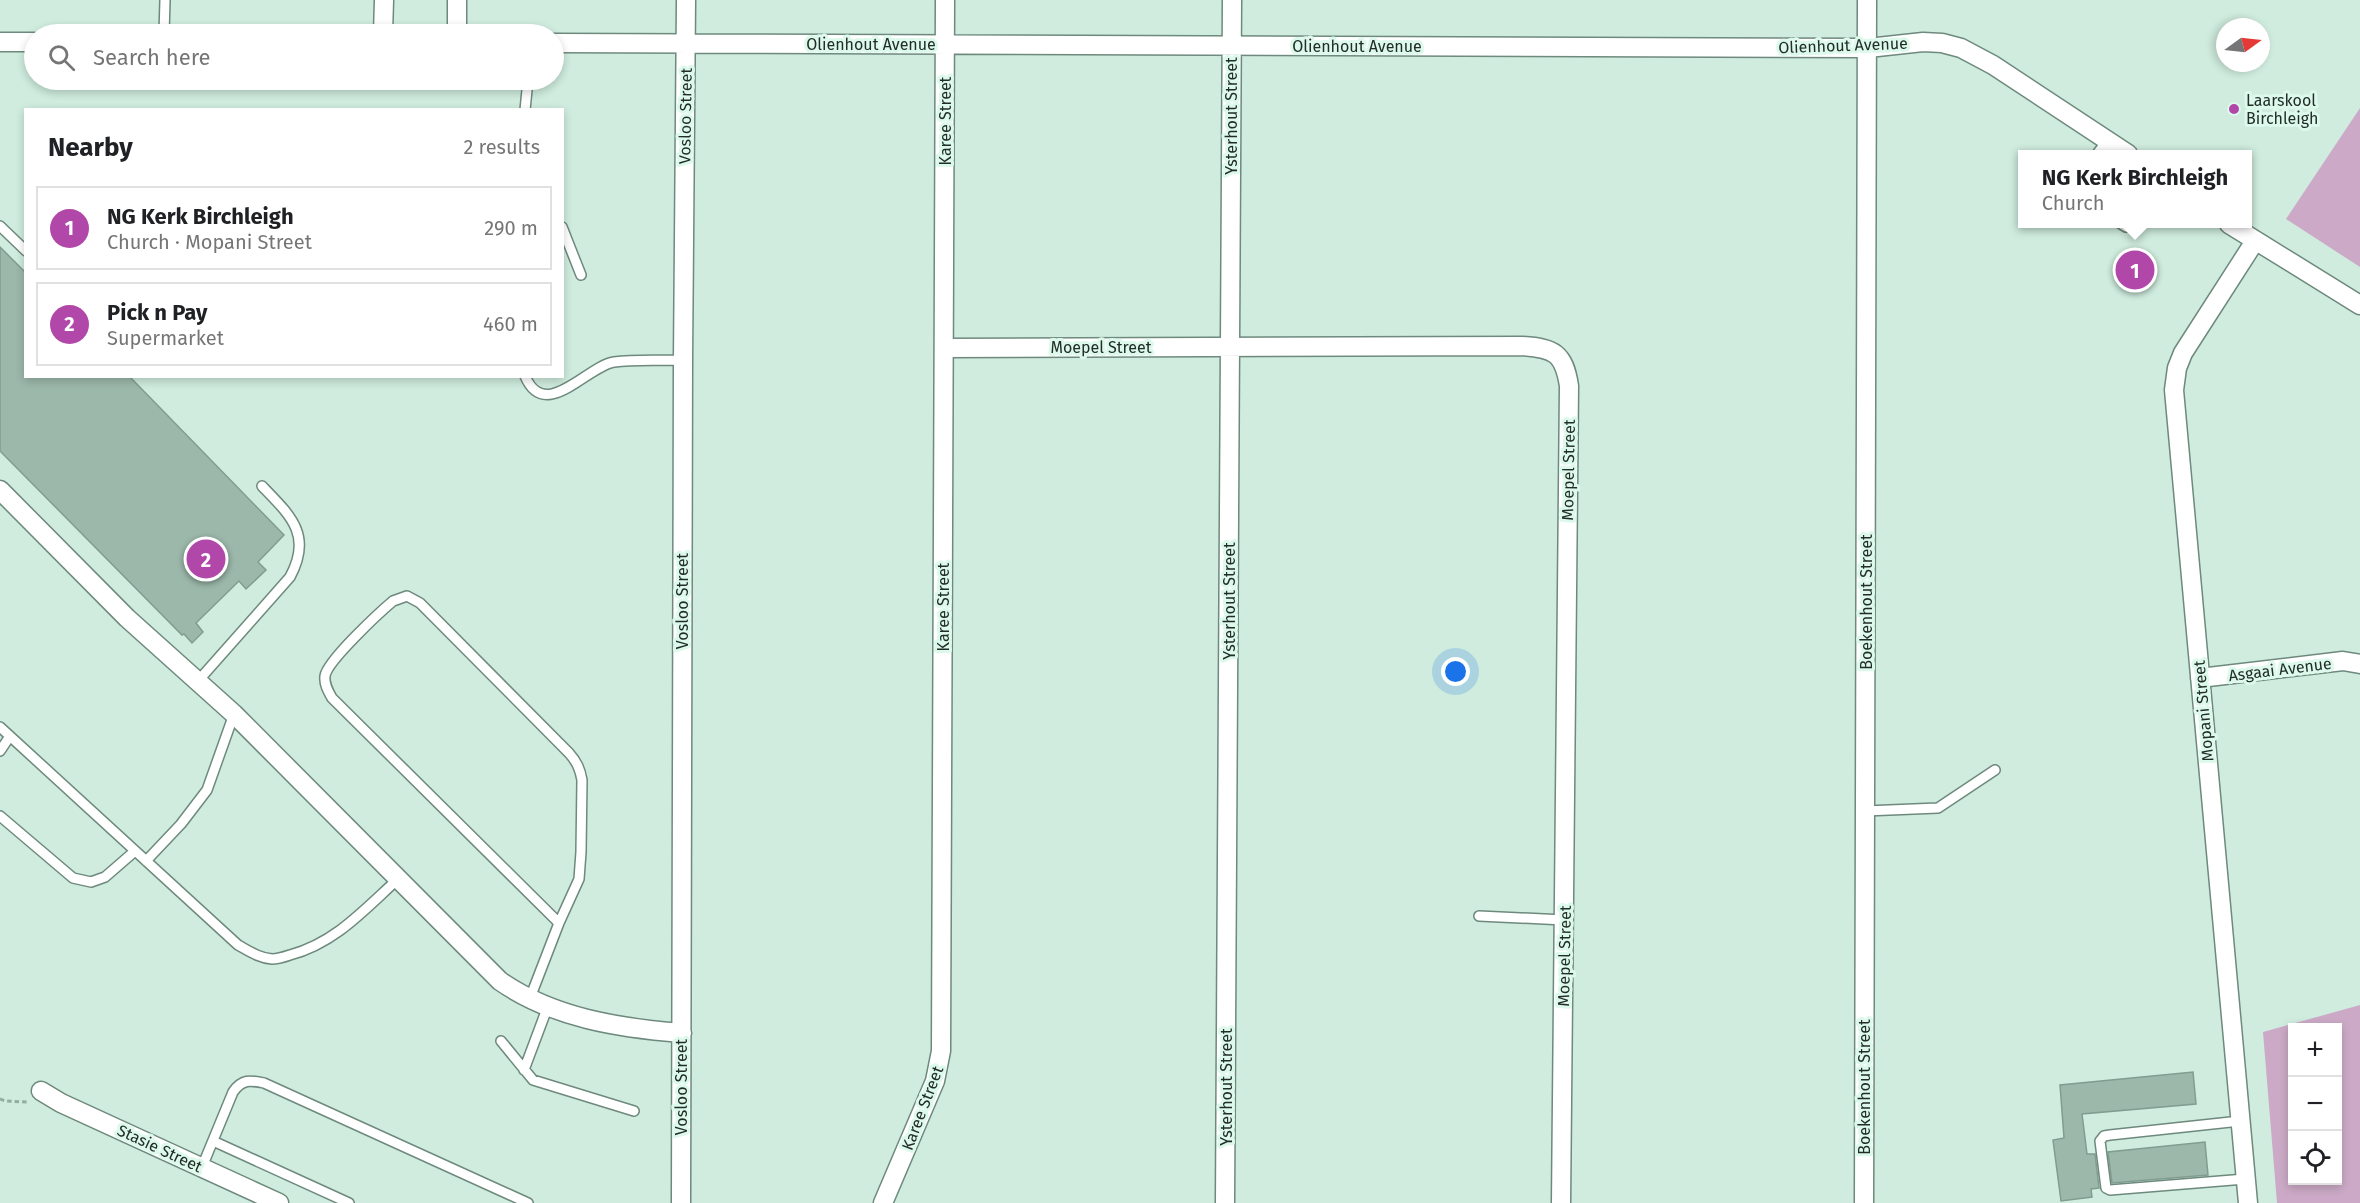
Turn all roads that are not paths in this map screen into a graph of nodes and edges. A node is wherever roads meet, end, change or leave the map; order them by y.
1 (165, 0) edge
2 (384, 0) edge
3 (457, 0) edge
4 (686, 0) edge
5 (945, 0) edge
6 (1232, 0) edge
7 (1868, 0) edge
8 (164, 24) edge
9 (383, 24) edge
10 (457, 24) edge
11 (0, 42) edge
12 (24, 42) edge
13 (564, 43) edge
14 (686, 43) junction
15 (945, 44) junction
16 (1231, 45) junction
17 (1868, 48) junction
18 (527, 90) edge
19 (525, 108) edge
20 (2102, 148) edge
21 (0, 225) edge
22 (2235, 228) edge
23 (564, 232) edge
24 (2255, 241) junction
25 (24, 249) edge
26 (581, 275) dead end
27 (2360, 306) edge
28 (1230, 347) junction
29 (944, 348) junction
30 (683, 360) junction
31 (526, 378) edge
32 (262, 486) dead end
33 (0, 490) edge
34 (2360, 664) edge
35 (2200, 678) junction
36 (198, 681) junction
37 (234, 714) junction
38 (0, 727) edge
39 (10, 736) junction
40 (0, 751) edge
41 (1995, 770) dead end
42 (1865, 811) junction
43 (0, 816) edge
44 (135, 851) junction
45 (146, 861) junction
46 (398, 879) junction
47 (1479, 916) dead end
48 (1564, 920) junction
49 (559, 923) junction
50 (530, 998) junction
51 (548, 1006) junction
52 (682, 1033) junction
53 (501, 1041) dead end
54 (524, 1070) junction
55 (41, 1091) dead end
56 (634, 1110) dead end
57 (2240, 1121) junction
58 (213, 1141) junction
59 (202, 1167) junction
60 (2246, 1179) junction
61 (279, 1203) edge
62 (349, 1203) edge
63 (528, 1203) edge
64 (681, 1203) edge
65 (883, 1203) edge
66 (1225, 1203) edge
67 (1561, 1203) edge
68 (1864, 1203) edge
69 (2248, 1203) edge

1 - 8 lane
2 - 9 street
3 - 10 street
4 - 14 street, Vosloo Street
5 - 15 street, Karee Street
6 - 16 street, Ysterhout Street
7 - 17 street, Boekenhout Street
11 - 12 street
13 - 14 street, Olienhout Avenue
14 - 15 street, Olienhout Avenue
14 - 30 street, Vosloo Street
15 - 16 street, Olienhout Avenue
15 - 29 street, Karee Street
16 - 17 street, Olienhout Avenue
16 - 28 street, Ysterhout Street
17 - 20 street, Olienhout Avenue
17 - 42 street, Boekenhout Street
18 - 19 lane
21 - 25 lane
22 - 24 street
23 - 26 lane
24 - 27 street
24 - 35 street, Mopani Street
28 - 29 street, Moepel Street
28 - 48 street, Moepel Street
28 - 66 street, Ysterhout Street
29 - 65 street, Karee Street
30 - 31 lane
30 - 52 street, Vosloo Street
32 - 36 lane
33 - 36 street
34 - 35 street, Asgaai Avenue
35 - 57 street, Mopani Street
36 - 37 street
37 - 45 lane
37 - 46 street
38 - 39 lane
39 - 40 lane
39 - 44 lane
41 - 42 lane
42 - 68 street, Boekenhout Street
43 - 44 lane
44 - 45 lane
45 - 46 lane
46 - 50 street
47 - 48 lane
48 - 67 street, Moepel Street
49 - 49 lane
49 - 50 lane
50 - 51 street
51 - 52 street
51 - 54 lane
52 - 64 street, Vosloo Street
53 - 54 lane
54 - 56 lane
55 - 59 street, Stasie Street
57 - 60 street, Mopani Street
57 - 60 lane
58 - 59 lane
58 - 62 lane
58 - 63 lane
59 - 61 street, Stasie Street
60 - 69 street, Mopani Street

